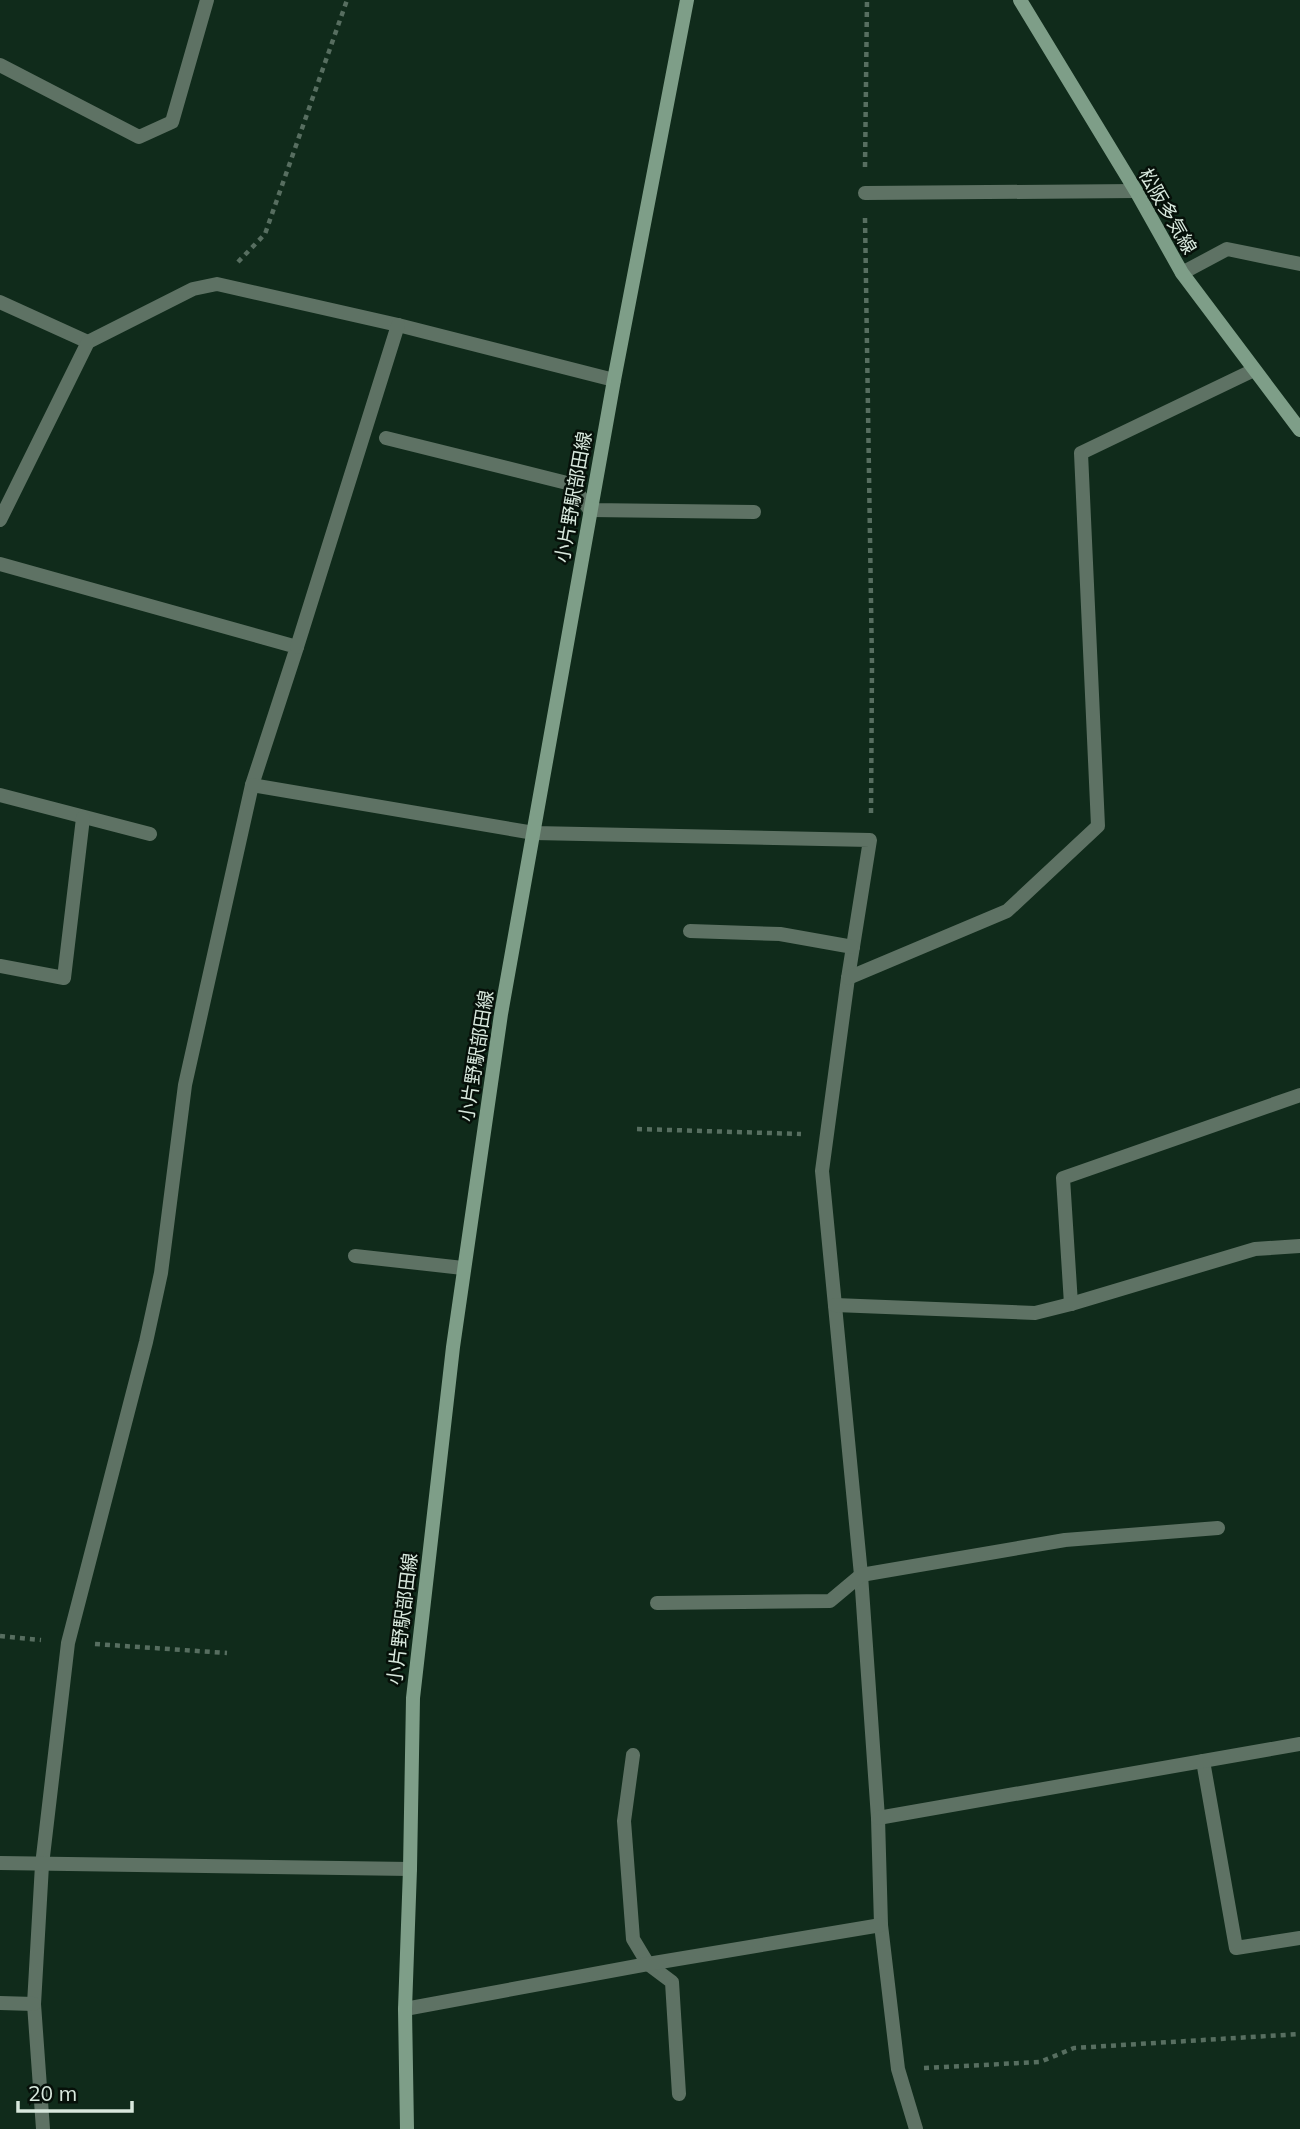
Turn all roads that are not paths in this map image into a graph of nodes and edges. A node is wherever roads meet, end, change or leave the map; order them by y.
1 (207, 0) edge
2 (687, 0) edge
3 (1020, 0) edge
4 (0, 65) edge
5 (1136, 191) junction
6 (865, 193) road end
7 (1300, 264) edge
8 (1182, 273) junction
9 (0, 302) edge
10 (398, 325) junction
11 (88, 342) junction
12 (1254, 370) junction
13 (614, 380) junction
14 (1300, 430) edge
15 (386, 438) dead end
16 (590, 510) junction
17 (754, 512) dead end
18 (0, 520) edge
19 (0, 564) edge
20 (297, 647) junction
21 (252, 785) junction
22 (0, 795) edge
23 (83, 818) junction
24 (534, 833) junction
25 (150, 834) dead end
26 (690, 931) dead end
27 (853, 947) junction
28 (0, 967) edge
29 (848, 978) junction
30 (1300, 1095) edge
31 (1300, 1246) edge
32 (355, 1256) dead end
33 (463, 1268) junction
34 (1071, 1304) junction
35 (835, 1305) junction
36 (1218, 1528) dead end
37 (861, 1575) junction
38 (657, 1603) dead end
39 (1300, 1744) edge
40 (633, 1755) dead end
41 (1203, 1762) junction
42 (878, 1818) junction
43 (0, 1863) edge
44 (43, 1864) junction
45 (410, 1869) junction
46 (881, 1925) junction
47 (1300, 1938) edge
48 (648, 1964) junction
49 (0, 2003) edge
50 (34, 2004) junction
51 (405, 2008) junction
52 (679, 2094) dead end
53 (43, 2129) edge
54 (407, 2129) edge
55 (916, 2129) edge

1 - 4 street
2 - 13 main road, 小片野駅部田線
3 - 5 main road, 松阪多気線
5 - 6 street
5 - 8 main road, 松阪多気線
7 - 8 street
8 - 12 main road, 松阪多気線
9 - 11 street
10 - 11 street
10 - 13 street
10 - 20 street
11 - 18 street
12 - 14 main road, 松阪多気線
12 - 29 street
13 - 16 main road, 小片野駅部田線
15 - 16 street
16 - 17 street
16 - 24 main road, 小片野駅部田線
19 - 20 street
20 - 21 street
21 - 24 street
21 - 44 street
22 - 23 street
23 - 25 street
23 - 28 street
24 - 27 street
24 - 33 main road, 小片野駅部田線
26 - 27 street
27 - 29 street
29 - 35 street
30 - 34 street
31 - 34 street
32 - 33 street
33 - 45 main road, 小片野駅部田線
34 - 35 street
35 - 37 street
36 - 37 street
37 - 38 street
37 - 42 street
39 - 41 street
40 - 48 street
41 - 42 street
41 - 47 street
42 - 46 street
43 - 44 street
44 - 45 street
44 - 50 street
45 - 51 main road, 小片野駅部田線
46 - 48 street
46 - 55 street
48 - 51 street
48 - 52 street
49 - 50 street
50 - 53 street
51 - 54 main road, 小片野駅部田線

